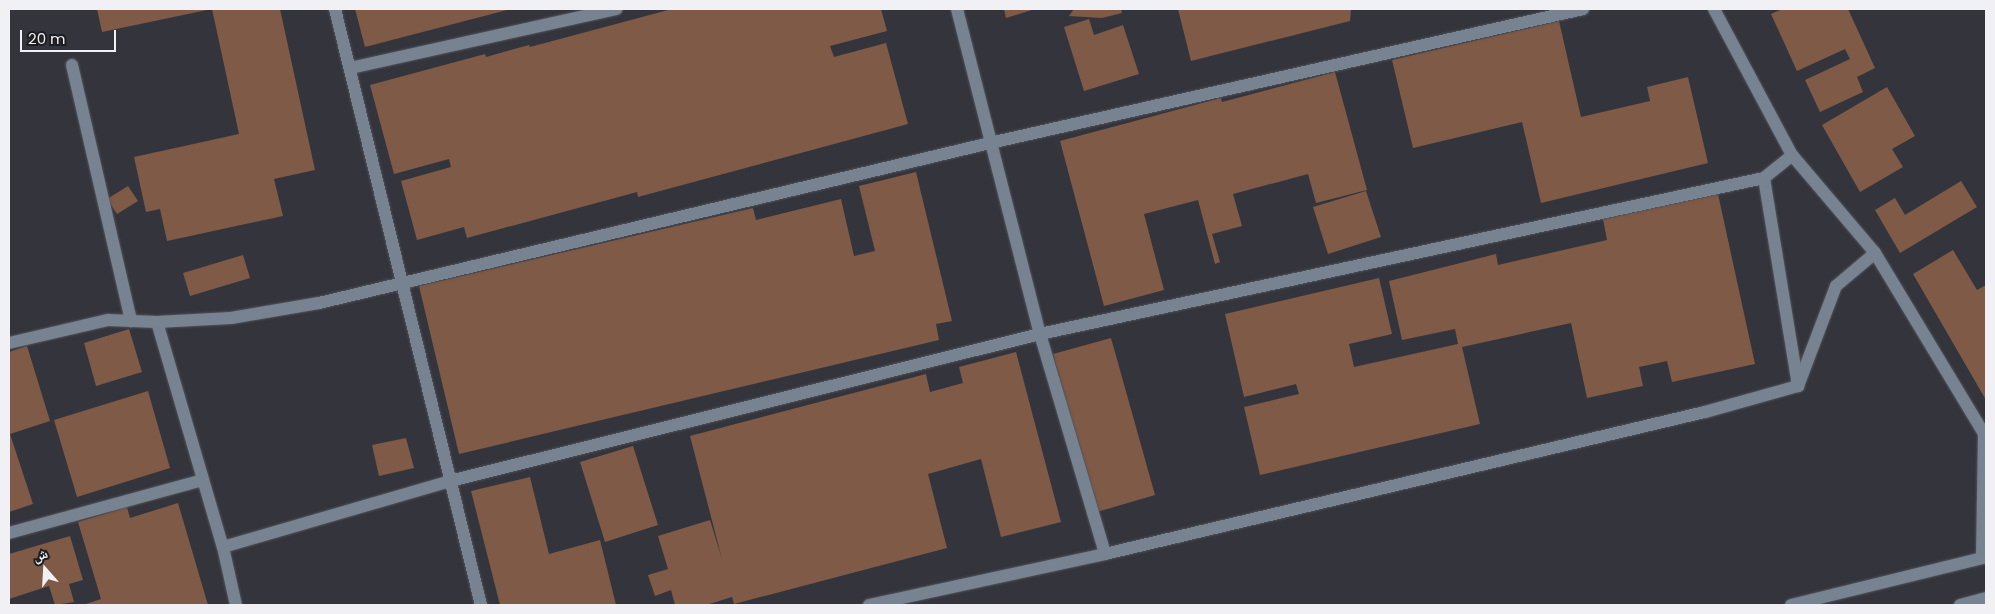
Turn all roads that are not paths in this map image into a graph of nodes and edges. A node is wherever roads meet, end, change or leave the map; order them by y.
1 (335, 9) edge
2 (617, 9) edge
3 (957, 9) edge
4 (1583, 9) edge
5 (1714, 9) edge
6 (72, 65) dead end
7 (350, 68) junction
8 (990, 143) junction
9 (1792, 155) junction
10 (1764, 178) junction
11 (1875, 253) junction
12 (401, 285) junction
13 (131, 321) junction
14 (158, 322) junction
15 (1040, 334) junction
16 (9, 343) edge
17 (1798, 386) junction
18 (1985, 435) edge
19 (203, 480) junction
20 (450, 480) junction
21 (9, 533) edge
22 (223, 547) junction
23 (1105, 554) junction
24 (1984, 558) edge
25 (1986, 598) edge
26 (1968, 604) edge
27 (236, 605) edge
28 (481, 605) edge
29 (869, 605) edge
30 (1791, 605) edge

1 - 7 street
2 - 7 street
3 - 8 street
4 - 8 street
5 - 9 street
6 - 13 street
7 - 12 street
8 - 12 street
8 - 15 street
9 - 10 street
9 - 11 street
10 - 15 street
10 - 17 street
11 - 17 street
11 - 18 street
12 - 14 street
12 - 20 street
13 - 14 street
13 - 16 street
14 - 19 street
15 - 20 street
15 - 23 street
17 - 23 street
18 - 24 street
19 - 21 street
19 - 22 street
20 - 22 street
20 - 28 street
22 - 27 street
23 - 29 street
24 - 30 street
25 - 26 street

